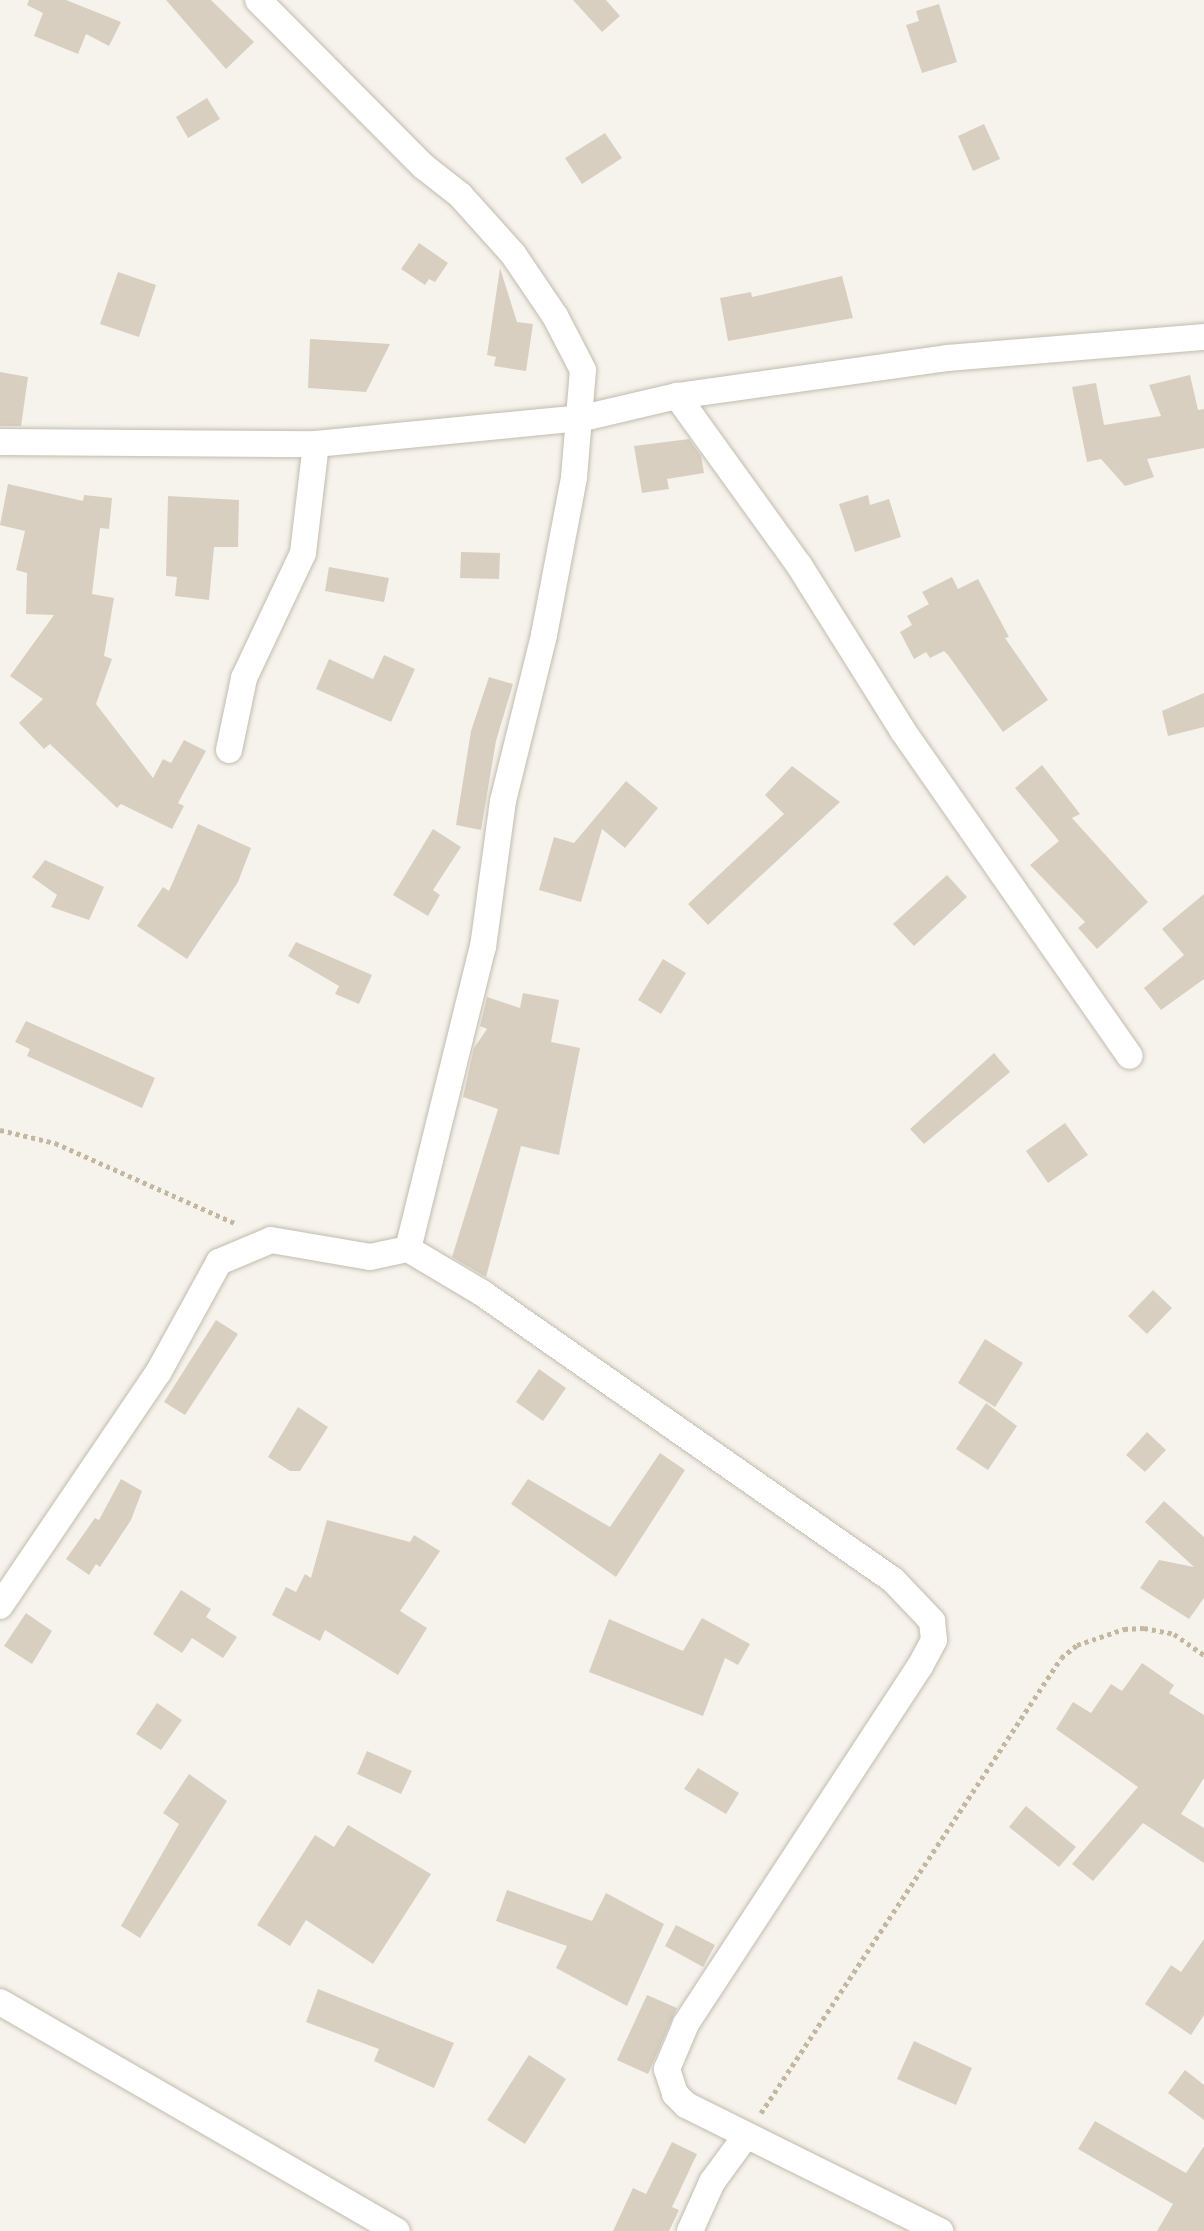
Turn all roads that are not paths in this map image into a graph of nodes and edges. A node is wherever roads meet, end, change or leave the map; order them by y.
1 (258, 0) edge
2 (1204, 337) edge
3 (677, 396) junction
4 (583, 418) junction
5 (0, 442) edge
6 (316, 444) junction
7 (229, 750) dead end
8 (1130, 1056) dead end
9 (408, 1249) junction
10 (0, 1606) edge
11 (0, 2002) edge
12 (745, 2137) junction
13 (397, 2231) edge
14 (690, 2231) edge
15 (940, 2231) edge

1 - 4 street
2 - 3 street
3 - 4 street
3 - 8 street
4 - 6 street
4 - 9 street
5 - 6 street
6 - 7 street
9 - 10 street
9 - 12 street
11 - 13 street
12 - 14 street
12 - 15 street

